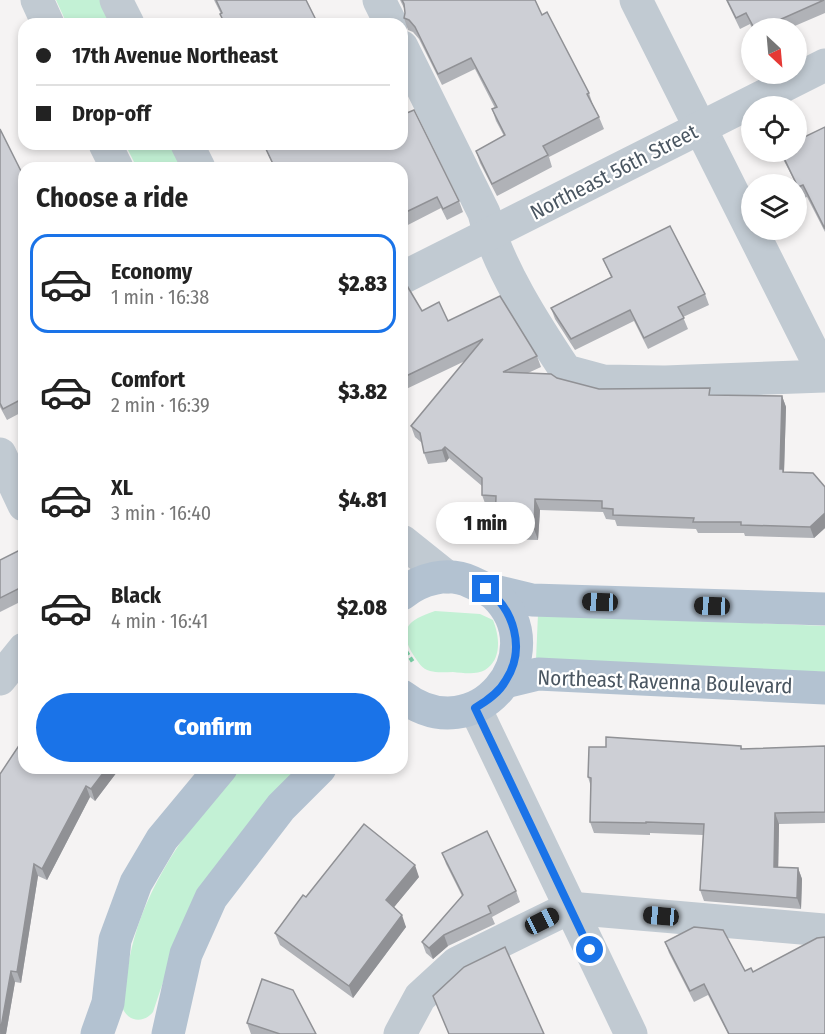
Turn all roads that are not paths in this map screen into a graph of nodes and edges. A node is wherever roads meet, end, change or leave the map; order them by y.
1 (37, 0) edge
2 (116, 0) edge
3 (379, 0) edge
4 (636, 0) edge
5 (45, 18) edge
6 (125, 18) edge
7 (388, 18) edge
8 (408, 59) edge
9 (825, 65) edge
10 (700, 128) junction
11 (489, 235) junction
12 (408, 275) edge
13 (825, 376) edge
14 (8, 466) edge
15 (18, 490) edge
16 (408, 546) edge
17 (447, 577) junction
18 (486, 589) junction
19 (408, 590) edge
20 (825, 609) edge
21 (18, 657) edge
22 (0, 679) edge
23 (505, 682) junction
24 (825, 688) edge
25 (408, 705) edge
26 (475, 708) junction
27 (216, 774) edge
28 (314, 774) edge
29 (569, 908) junction
30 (825, 930) edge
31 (97, 1034) edge
32 (168, 1034) edge
33 (400, 1034) edge
34 (631, 1034) edge

1 - 5 street
2 - 6 street
3 - 7 street
4 - 10 street
8 - 11 street
9 - 10 street, Northeast 56th Street
10 - 11 street, Northeast 56th Street
10 - 13 street
11 - 12 street, Northeast 56th Street
11 - 13 street
14 - 15 street
16 - 17 street
17 - 18 main road
17 - 19 main road
18 - 20 main road
18 - 23 main road
21 - 22 street
23 - 24 main road, Northeast Ravenna Boulevard
23 - 26 main road
25 - 26 main road
26 - 29 street
27 - 31 main road
28 - 32 main road
29 - 30 street
29 - 33 street
29 - 34 street

